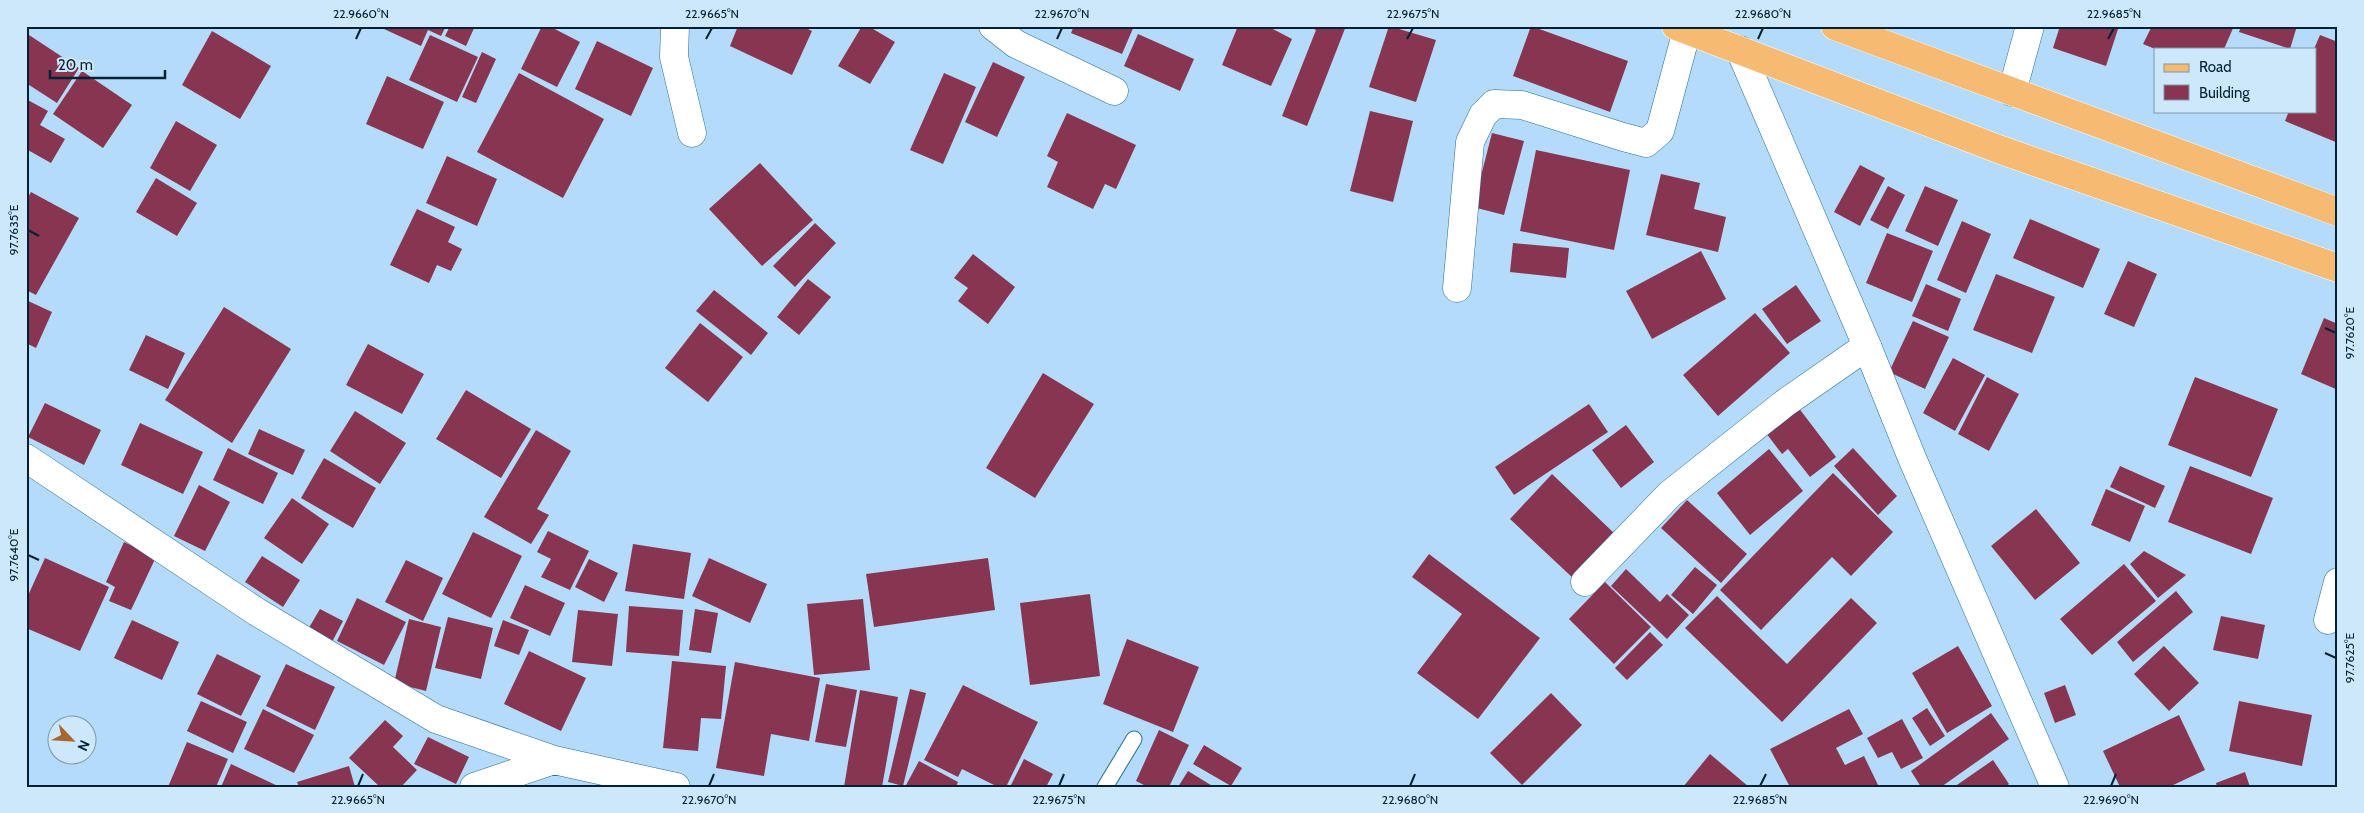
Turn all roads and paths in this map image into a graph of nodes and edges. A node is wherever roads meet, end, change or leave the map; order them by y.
1 (675, 26) edge
2 (994, 26) edge
3 (1836, 26) edge
4 (2030, 26) edge
5 (1682, 28) edge
6 (1740, 50) junction
7 (1114, 92) dead end
8 (2012, 92) junction
9 (692, 132) dead end
10 (2338, 212) edge
11 (2338, 268) edge
12 (1457, 288) dead end
13 (1867, 346) junction
14 (26, 458) edge
15 (1586, 582) dead end
16 (2338, 582) edge
17 (2328, 620) dead end
18 (1134, 739) dead end
19 (554, 760) junction
20 (474, 787) edge
21 (676, 787) edge
22 (1105, 787) edge
23 (2055, 787) edge

1 - 9 street
2 - 7 street
3 - 8 main road
4 - 8 street
5 - 6 main road
5 - 12 street
6 - 11 main road
6 - 13 street
8 - 10 main road
13 - 15 street
13 - 23 street
14 - 19 street
16 - 17 street
18 - 22 lane
19 - 20 street
19 - 21 street

